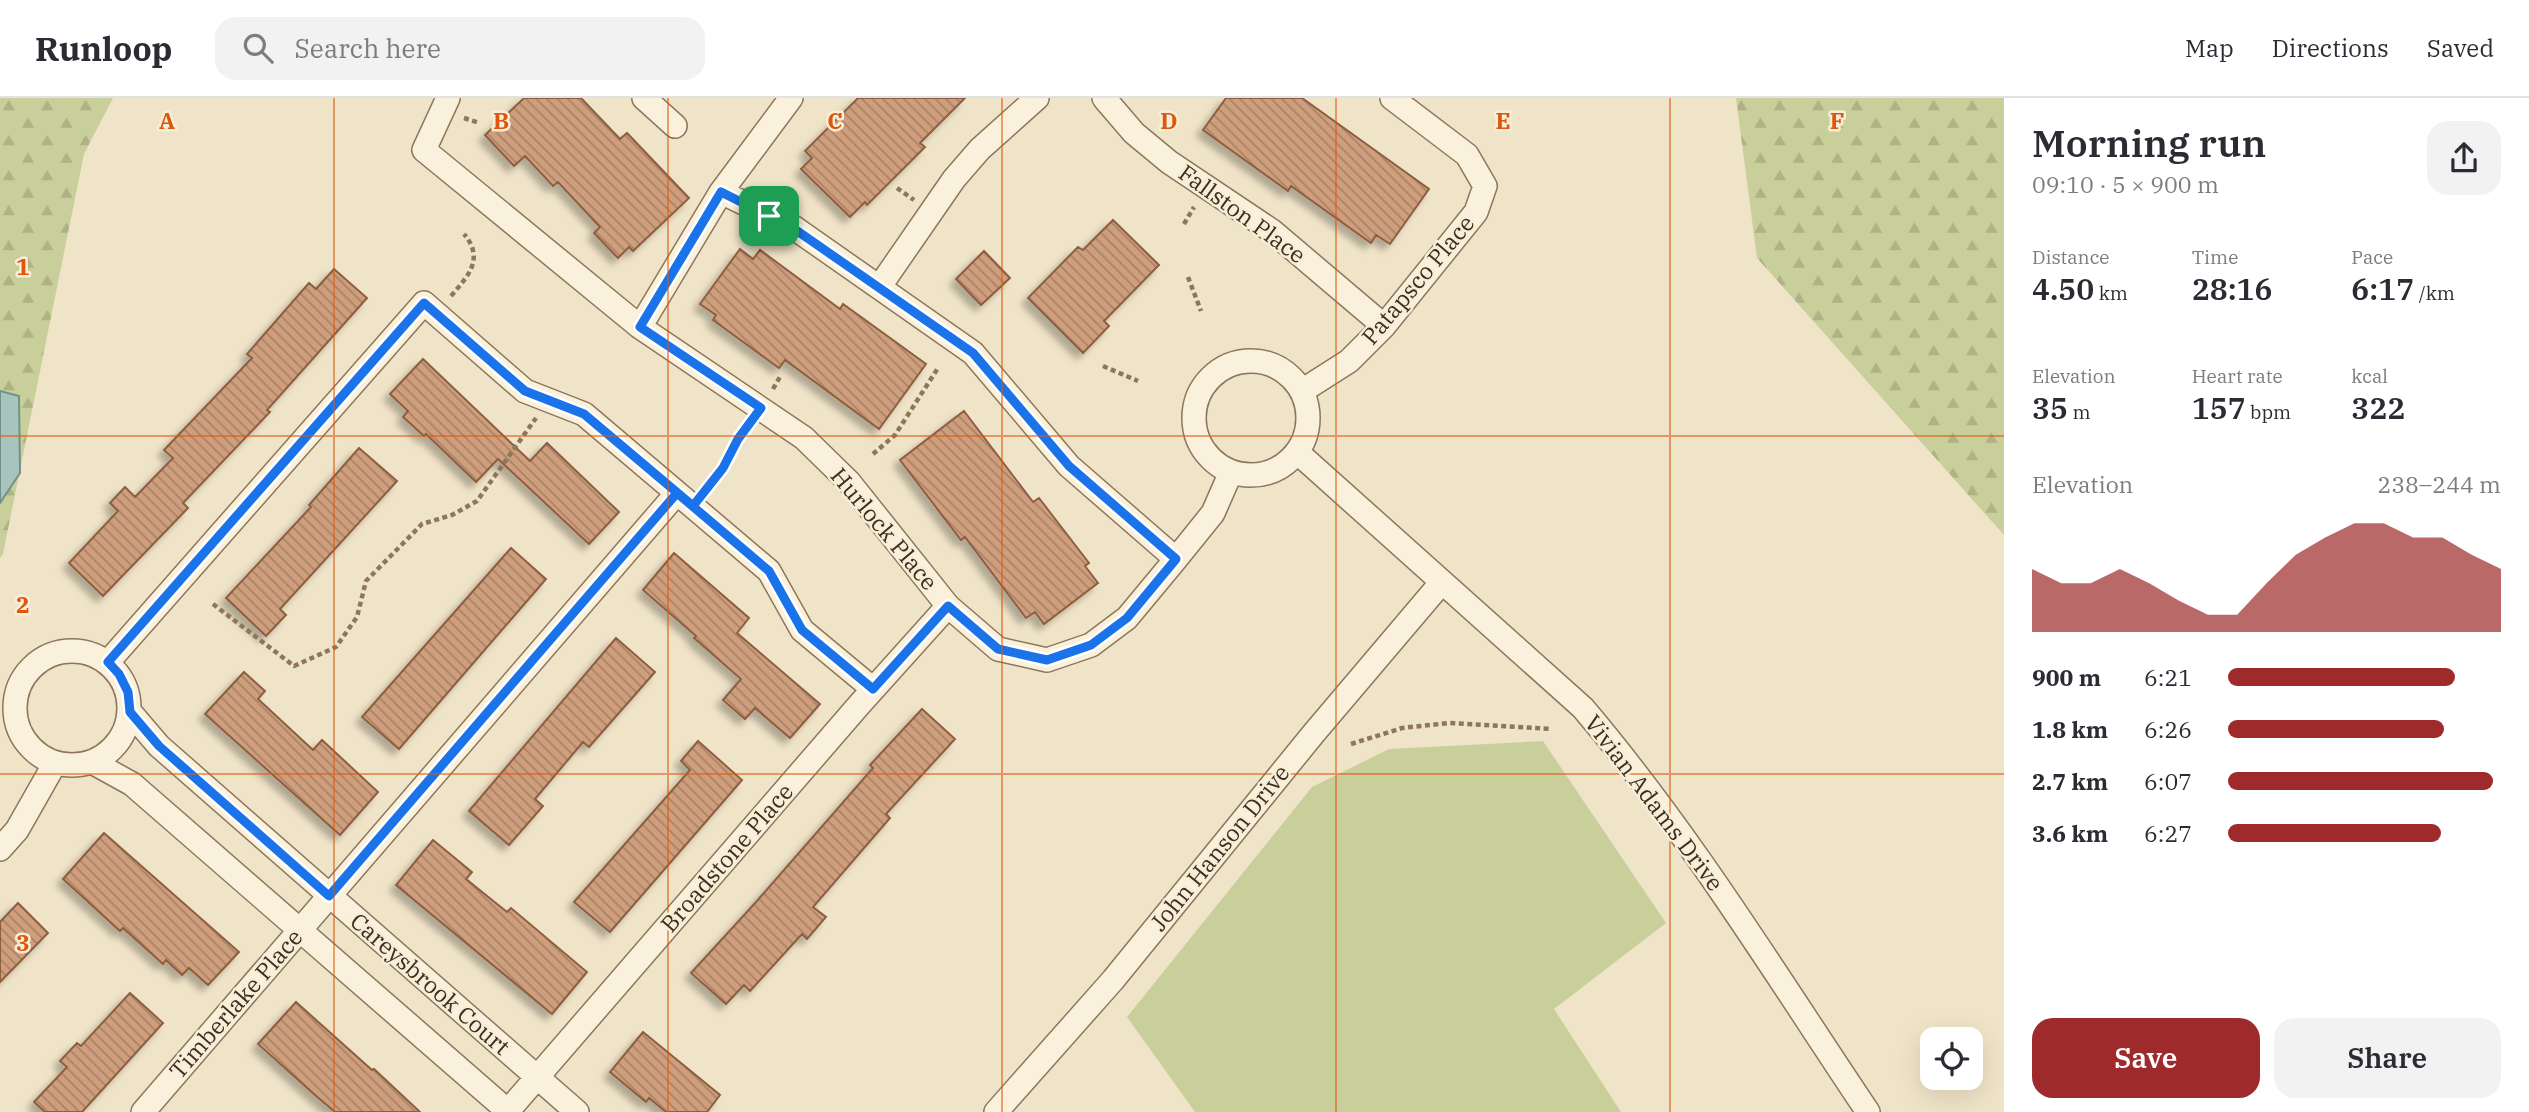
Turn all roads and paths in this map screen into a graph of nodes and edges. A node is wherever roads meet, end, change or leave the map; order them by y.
1 (644, 98) edge
2 (791, 98) edge
3 (1037, 98) edge
4 (1104, 98) edge
5 (1392, 98) edge
6 (452, 107) edge
7 (480, 123) dead end
8 (675, 125) dead end
9 (721, 192) junction
10 (464, 234) dead end
11 (1188, 277) dead end
12 (880, 286) junction
13 (449, 299) dead end
14 (1202, 311) dead end
15 (1384, 326) junction
16 (640, 327) junction
17 (1103, 366) dead end
18 (938, 368) dead end
19 (781, 375) dead end
20 (1138, 381) dead end
21 (1302, 391) junction
22 (761, 408) junction
23 (538, 415) dead end
24 (1297, 452) junction
25 (873, 454) dead end
26 (1231, 471) junction
27 (685, 500) junction
28 (1176, 559) junction
29 (1442, 582) junction
30 (213, 604) dead end
31 (948, 606) junction
32 (108, 662) junction
33 (873, 689) junction
34 (130, 712) junction
35 (1552, 729) dead end
36 (1352, 744) dead end
37 (55, 763) junction
38 (94, 763) junction
39 (0, 849) edge
40 (329, 896) junction
41 (299, 931) junction
42 (537, 1077) junction
43 (143, 1112) edge
44 (508, 1112) edge
45 (577, 1112) edge
46 (996, 1112) edge
47 (1868, 1112) edge

1 - 8 street
2 - 9 street
3 - 12 street
4 - 15 street, Fallston Place
5 - 15 street, Patapsco Place
6 - 7 path
6 - 16 street, Hurlock Place
9 - 12 street
9 - 16 street
10 - 13 path
11 - 14 path
12 - 28 street
15 - 21 street, Patapsco Place
16 - 22 street, Hurlock Place
17 - 20 path
18 - 25 path
19 - 22 path
21 - 24 street
21 - 26 street
22 - 27 path
22 - 31 street, Hurlock Place
23 - 30 path
24 - 26 street
24 - 29 street, Vivian Adams Drive
26 - 28 street, Hurlock Place
27 - 32 street
27 - 33 street
27 - 40 street, Timberlake Place
28 - 31 street, Hurlock Place
29 - 46 street, John Hanson Drive
29 - 47 street, Vivian Adams Drive
31 - 33 street, Broadstone Place
32 - 34 street
32 - 37 street
33 - 42 street, Broadstone Place
34 - 38 street
34 - 40 street, Careysbrook Court
35 - 36 path
37 - 38 street
37 - 39 street
38 - 41 street, Careysbrook Court
40 - 41 street, Timberlake Place
40 - 42 street, Careysbrook Court
41 - 43 street, Timberlake Place
41 - 44 street, Careysbrook Court
42 - 44 street, Broadstone Place
42 - 45 street, Careysbrook Court

